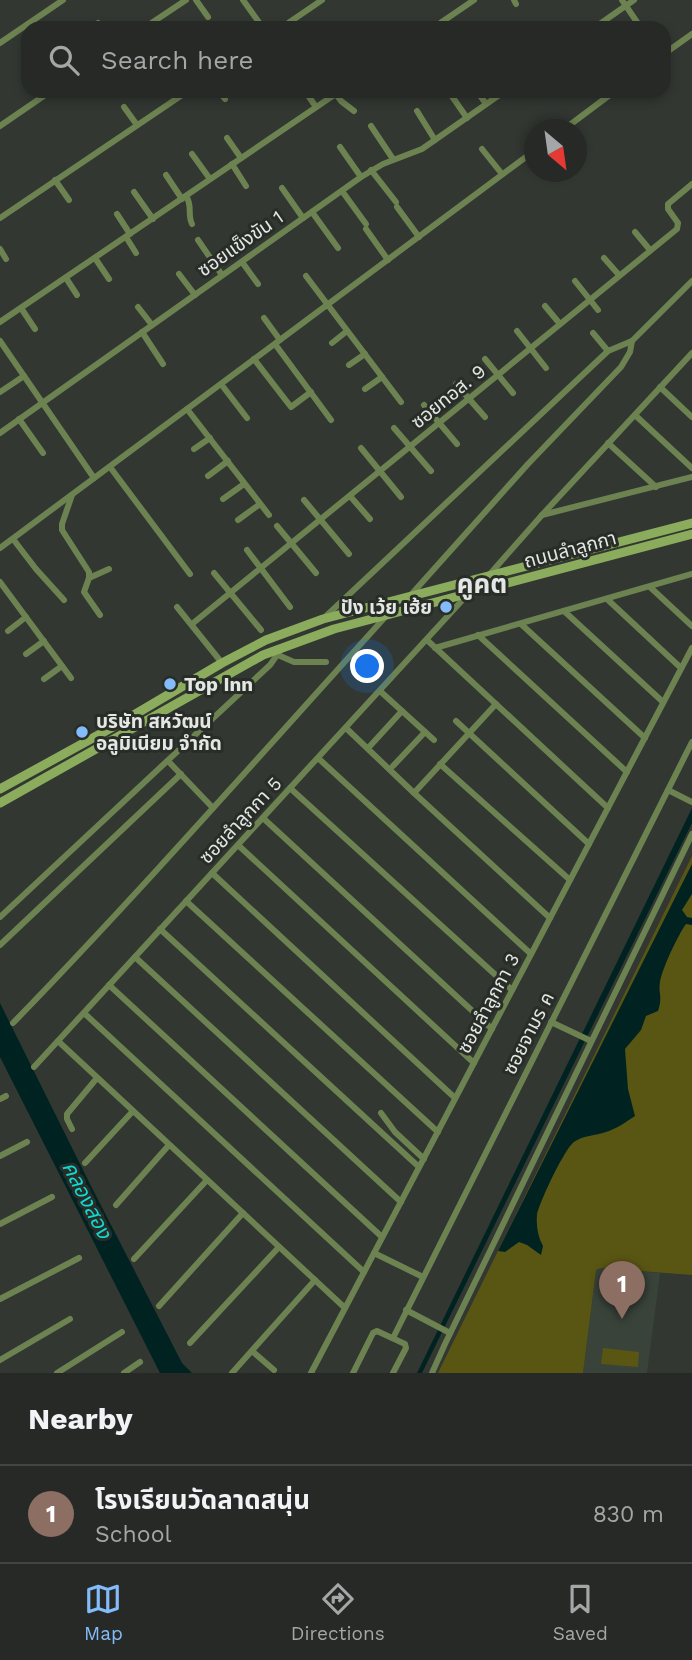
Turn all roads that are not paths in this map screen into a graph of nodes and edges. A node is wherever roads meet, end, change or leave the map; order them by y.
1 (63, 0) edge
2 (186, 0) edge
3 (197, 0) edge
4 (243, 0) edge
5 (322, 0) edge
6 (474, 0) edge
7 (634, 0) edge
8 (624, 3) edge
9 (208, 17) dead end
10 (32, 21) edge
11 (154, 21) edge
12 (257, 21) edge
13 (291, 21) edge
14 (443, 21) edge
15 (602, 21) edge
16 (636, 21) edge
17 (21, 29) edge
18 (692, 34) edge
19 (0, 43) edge
20 (671, 49) edge
21 (41, 98) edge
22 (178, 98) edge
23 (310, 98) edge
24 (329, 98) edge
25 (341, 98) edge
26 (453, 98) edge
27 (482, 98) edge
28 (495, 98) edge
29 (606, 98) edge
30 (486, 104) junction
31 (124, 107) dead end
32 (316, 107) junction
33 (354, 111) dead end
34 (416, 111) dead end
35 (467, 118) junction
36 (578, 119) edge
37 (137, 125) junction
38 (0, 126) edge
39 (371, 126) dead end
40 (227, 138) dead end
41 (435, 140) junction
42 (340, 147) dead end
43 (482, 149) dead end
44 (192, 154) dead end
45 (241, 158) junction
46 (524, 158) edge
47 (393, 159) junction
48 (232, 164) junction
49 (371, 170) junction
50 (502, 174) junction
51 (166, 175) dead end
52 (361, 177) junction
53 (210, 179) junction
54 (55, 180) junction
55 (692, 184) edge
56 (246, 186) dead end
57 (282, 188) dead end
58 (342, 191) junction
59 (134, 192) dead end
60 (184, 197) junction
61 (69, 200) dead end
62 (312, 212) junction
63 (117, 214) dead end
64 (0, 218) edge
65 (303, 218) junction
66 (153, 219) junction
67 (192, 224) dead end
68 (635, 232) dead end
69 (128, 235) junction
70 (419, 237) junction
71 (198, 240) dead end
72 (338, 248) dead end
73 (0, 250) edge
74 (650, 250) junction
75 (136, 253) dead end
76 (95, 258) junction
77 (604, 258) dead end
78 (6, 259) dead end
79 (388, 260) junction
80 (242, 262) junction
81 (179, 274) dead end
82 (222, 275) junction
83 (306, 275) dead end
84 (619, 275) junction
85 (66, 278) junction
86 (109, 279) dead end
87 (575, 281) dead end
88 (692, 281) edge
89 (258, 284) dead end
90 (77, 295) dead end
91 (195, 295) junction
92 (590, 299) junction
93 (328, 305) junction
94 (545, 306) dead end
95 (138, 307) dead end
96 (22, 308) junction
97 (598, 310) dead end
98 (264, 318) dead end
99 (0, 323) edge
100 (560, 324) junction
101 (152, 325) junction
102 (36, 329) dead end
103 (348, 331) junction
104 (517, 331) dead end
105 (142, 332) junction
106 (593, 333) dead end
107 (0, 341) edge
108 (632, 341) junction
109 (278, 342) junction
110 (331, 343) dead end
111 (530, 348) junction
112 (608, 351) junction
113 (692, 353) edge
114 (365, 354) junction
115 (254, 359) junction
116 (485, 359) dead end
117 (685, 360) junction
118 (163, 364) dead end
119 (349, 365) dead end
120 (692, 366) edge
121 (546, 368) dead end
122 (24, 376) junction
123 (498, 376) junction
124 (382, 377) junction
125 (221, 384) junction
126 (456, 384) dead end
127 (660, 387) junction
128 (365, 389) dead end
129 (0, 392) edge
130 (311, 392) junction
131 (513, 393) dead end
132 (469, 398) junction
133 (401, 402) dead end
134 (42, 403) junction
135 (424, 405) dead end
136 (187, 409) junction
137 (635, 415) junction
138 (485, 417) dead end
139 (692, 417) edge
140 (247, 418) dead end
141 (19, 419) junction
142 (331, 420) dead end
143 (439, 423) junction
144 (394, 428) dead end
145 (0, 433) edge
146 (210, 438) junction
147 (608, 443) junction
148 (457, 444) dead end
149 (410, 447) junction
150 (361, 448) dead end
151 (194, 449) dead end
152 (43, 453) dead end
153 (228, 461) junction
154 (110, 467) junction
155 (692, 468) edge
156 (380, 471) junction
157 (431, 471) dead end
158 (208, 475) dead end
159 (692, 477) edge
160 (94, 478) junction
161 (244, 484) junction
162 (656, 487) junction
163 (72, 495) junction
164 (350, 496) junction
165 (401, 498) dead end
166 (223, 499) dead end
167 (304, 499) dead end
168 (260, 504) junction
169 (269, 515) dead end
170 (542, 515) junction
171 (321, 519) junction
172 (370, 519) dead end
173 (238, 520) dead end
174 (692, 523) edge
175 (277, 526) dead end
176 (692, 534) edge
177 (13, 539) junction
178 (291, 543) junction
179 (0, 548) edge
180 (247, 550) dead end
181 (349, 554) dead end
182 (261, 568) junction
183 (109, 569) dead end
184 (214, 573) dead end
185 (316, 573) dead end
186 (190, 574) dead end
187 (692, 574) edge
188 (488, 577) junction
189 (89, 578) junction
190 (0, 582) edge
191 (650, 587) junction
192 (3, 593) edge
193 (230, 593) junction
194 (469, 593) junction
195 (407, 599) junction
196 (607, 599) junction
197 (64, 600) dead end
198 (177, 607) dead end
199 (290, 607) dead end
200 (564, 611) junction
201 (100, 615) dead end
202 (387, 615) junction
203 (26, 617) junction
204 (323, 619) junction
205 (192, 624) junction
206 (521, 624) junction
207 (692, 625) edge
208 (261, 630) dead end
209 (8, 631) dead end
210 (478, 635) junction
211 (427, 640) junction
212 (44, 641) junction
213 (435, 648) junction
214 (692, 648) edge
215 (280, 651) junction
216 (26, 654) dead end
217 (326, 662) dead end
218 (222, 663) junction
219 (62, 666) junction
220 (681, 668) junction
221 (71, 678) dead end
222 (44, 679) dead end
223 (182, 687) junction
224 (380, 691) junction
225 (188, 696) junction
226 (663, 702) junction
227 (496, 704) junction
228 (402, 711) junction
229 (456, 721) dead end
230 (346, 728) junction
231 (425, 732) junction
232 (469, 732) junction
233 (645, 738) junction
234 (434, 740) dead end
235 (692, 742) edge
236 (370, 747) dead end
237 (318, 758) junction
238 (168, 761) junction
239 (440, 764) junction
240 (393, 766) dead end
241 (627, 772) junction
242 (181, 774) junction
243 (290, 788) junction
244 (0, 789) edge
245 (668, 790) junction
246 (414, 793) junction
247 (692, 802) edge
248 (0, 803) edge
249 (213, 808) junction
250 (608, 808) junction
251 (263, 818) junction
252 (692, 834) edge
253 (589, 844) junction
254 (238, 845) junction
255 (212, 873) junction
256 (570, 880) junction
257 (186, 901) junction
258 (0, 917) edge
259 (550, 918) junction
260 (160, 929) junction
261 (0, 945) edge
262 (531, 954) junction
263 (135, 957) junction
264 (109, 985) junction
265 (512, 990) junction
266 (84, 1013) junction
267 (551, 1022) junction
268 (12, 1023) dead end
269 (492, 1029) junction
270 (589, 1040) junction
271 (58, 1041) junction
272 (474, 1063) junction
273 (34, 1067) dead end
274 (97, 1077) junction
275 (456, 1098) junction
276 (133, 1111) junction
277 (381, 1113) dead end
278 (72, 1129) dead end
279 (438, 1132) junction
280 (27, 1142) dead end
281 (169, 1145) junction
282 (0, 1156) edge
283 (424, 1159) junction
284 (85, 1163) dead end
285 (419, 1167) junction
286 (207, 1180) junction
287 (52, 1197) dead end
288 (401, 1202) junction
289 (116, 1205) dead end
290 (243, 1213) junction
291 (0, 1224) edge
292 (382, 1237) junction
293 (279, 1247) junction
294 (374, 1253) junction
295 (79, 1258) dead end
296 (134, 1259) dead end
297 (364, 1272) junction
298 (423, 1277) junction
299 (315, 1280) junction
300 (0, 1299) edge
301 (159, 1306) dead end
302 (345, 1308) junction
303 (406, 1310) junction
304 (70, 1319) dead end
305 (445, 1330) junction
306 (122, 1332) dead end
307 (393, 1338) junction
308 (190, 1342) dead end
309 (252, 1351) junction
310 (0, 1360) edge
311 (140, 1362) dead end
312 (274, 1370) dead end
313 (57, 1373) edge
314 (124, 1373) edge
315 (232, 1373) edge
316 (311, 1373) edge
317 (353, 1373) edge
318 (393, 1373) edge
319 (432, 1373) edge

1 - 10 street
2 - 11 street
3 - 9 street
4 - 12 street
5 - 13 street
6 - 14 street
7 - 8 street
8 - 15 street
8 - 16 street
17 - 19 street
18 - 20 street
21 - 38 street
22 - 37 street
23 - 32 street
24 - 32 street
25 - 33 street
26 - 35 street
27 - 30 street
28 - 30 street, ซอยแข็งขัน 1
29 - 36 street
30 - 35 street, ซอยแข็งขัน 1
31 - 37 street
32 - 45 street
34 - 41 street
35 - 41 street, ซอยแข็งขัน 1
37 - 54 street
39 - 47 street
40 - 45 street
41 - 47 street, ซอยแข็งขัน 1
42 - 52 street
43 - 50 street
44 - 53 street
45 - 48 street
46 - 50 street
47 - 49 street, ซอยแข็งขัน 1
48 - 53 street
48 - 56 street
49 - 52 street, ซอยแข็งขัน 1
49 - 70 street
50 - 70 street
51 - 60 street
52 - 58 street, ซอยแข็งขัน 1
53 - 60 street
54 - 61 street
54 - 64 street
55 - 74 street, ซอยทอส. 9
57 - 65 street
58 - 62 street, ซอยแข็งขัน 1
58 - 79 street
59 - 66 street
60 - 66 street
60 - 67 street
62 - 65 street, ซอยแข็งขัน 1
62 - 72 street
63 - 69 street
65 - 80 street, ซอยแข็งขัน 1
66 - 69 street
68 - 74 street
69 - 75 street
69 - 76 street
70 - 79 street
71 - 82 street
73 - 78 street
74 - 84 street, ซอยทอส. 9
76 - 85 street
76 - 86 street
77 - 84 street
79 - 93 street
80 - 82 street, ซอยแข็งขัน 1
80 - 89 street
81 - 91 street
82 - 91 street, ซอยแข็งขัน 1
83 - 93 street
84 - 92 street, ซอยทอส. 9
85 - 90 street
85 - 96 street
87 - 92 street
88 - 108 street
91 - 101 street, ซอยแข็งขัน 1
92 - 97 street
92 - 100 street, ซอยทอส. 9
93 - 103 street
93 - 109 street
94 - 100 street
95 - 101 street
96 - 99 street
96 - 102 street
98 - 109 street
100 - 111 street, ซอยทอส. 9
101 - 105 street, ซอยแข็งขัน 1
103 - 110 street
103 - 114 street
104 - 111 street
105 - 118 street
105 - 134 street, ซอยแข็งขัน 1
106 - 112 street
107 - 122 street
108 - 112 street
108 - 195 street
109 - 115 street
109 - 130 street
111 - 121 street
111 - 123 street, ซอยทอส. 9
112 - 204 street
113 - 117 street
114 - 119 street
114 - 124 street
115 - 125 street
115 - 130 street
116 - 123 street
117 - 120 street
117 - 127 street
122 - 129 street
122 - 134 street
123 - 131 street
123 - 132 street, ซอยทอส. 9
124 - 128 street
124 - 133 street
125 - 136 street
125 - 140 street
126 - 132 street
127 - 137 street
127 - 139 street
130 - 142 street
132 - 138 street
132 - 143 street, ซอยทอส. 9
134 - 141 street, ซอยแข็งขัน 1
134 - 160 street
135 - 143 street
136 - 146 street
136 - 154 street
137 - 147 street
137 - 155 street
141 - 145 street, ซอยแข็งขัน 1
141 - 152 street
143 - 148 street
143 - 149 street, ซอยทอส. 9
144 - 149 street
146 - 151 street
146 - 153 street
147 - 162 street
147 - 170 street
149 - 156 street, ซอยทอส. 9
149 - 157 street
150 - 156 street
153 - 158 street
153 - 161 street
154 - 160 street
154 - 186 street
156 - 164 street, ซอยทอส. 9
156 - 165 street
159 - 162 street
160 - 163 street
161 - 166 street
161 - 168 street
162 - 170 street
163 - 177 street
163 - 189 street
164 - 171 street, ซอยทอส. 9
164 - 172 street
167 - 171 street
168 - 169 street
168 - 173 street
170 - 188 street
171 - 178 street, ซอยทอส. 9
171 - 181 street
174 - 188 main road, ถนนลำลูกกา
175 - 178 street
176 - 194 main road, ถนนลำลูกกา
177 - 179 street
177 - 197 street
178 - 182 street, ซอยทอส. 9
178 - 185 street
180 - 182 street
182 - 193 street, ซอยทอส. 9
182 - 199 street
183 - 189 street
184 - 193 street
187 - 191 street
188 - 195 main road, ถนนลำลูกกา
189 - 201 street
190 - 192 street
191 - 196 street
191 - 207 street
192 - 203 street
193 - 205 street, ซอยทอส. 9
193 - 208 street
194 - 202 main road, ถนนลำลูกกา
194 - 211 street, ซอยลำลูกกา 5
195 - 204 main road, ถนนลำลูกกา
196 - 200 street
196 - 220 street
198 - 205 street
200 - 206 street
200 - 226 street
202 - 215 main road, ถนนลำลูกกา
202 - 249 street
203 - 209 street
203 - 212 street
204 - 218 main road, ถนนลำลูกกา
205 - 218 street
206 - 210 street
206 - 233 street
210 - 213 street
210 - 241 street
211 - 213 street
211 - 224 street, ซอยลำลูกกา 5
212 - 216 street
212 - 219 street
213 - 227 street
214 - 220 street, ซอยลำลูกกา 3
215 - 217 street
215 - 225 main road, ถนนลำลูกกา
215 - 238 street
218 - 223 main road, ถนนลำลูกกา
219 - 221 street
219 - 222 street
220 - 226 street, ซอยลำลูกกา 3
223 - 225 main road
223 - 244 main road, ถนนลำลูกกา
224 - 228 street
224 - 230 street, ซอยลำลูกกา 5
225 - 248 main road, ถนนลำลูกกา
226 - 233 street, ซอยลำลูกกา 3
227 - 232 street
227 - 250 street
228 - 231 street
228 - 236 street
229 - 232 street
230 - 237 street, ซอยลำลูกกา 5
230 - 246 street
231 - 234 street
231 - 240 street
232 - 239 street
232 - 253 street
233 - 241 street, ซอยลำลูกกา 3
235 - 245 street, ซอยจามร ค
237 - 243 street, ซอยลำลูกกา 5
237 - 262 street
238 - 242 street
238 - 258 street
239 - 246 street
239 - 256 street
241 - 250 street, ซอยลำลูกกา 3
242 - 249 street
242 - 261 street
243 - 251 street, ซอยลำลูกกา 5
243 - 265 street
245 - 247 street
245 - 267 street, ซอยจามร ค
246 - 259 street
249 - 268 street
250 - 253 street, ซอยลำลูกกา 3
251 - 254 street, ซอยลำลูกกา 5
251 - 269 street
252 - 270 street
253 - 256 street, ซอยลำลูกกา 3
254 - 255 street, ซอยลำลูกกา 5
254 - 272 street
255 - 257 street, ซอยลำลูกกา 5
255 - 275 street
256 - 259 street, ซอยลำลูกกา 3
257 - 260 street, ซอยลำลูกกา 5
257 - 279 street
259 - 262 street, ซอยลำลูกกา 3
260 - 263 street, ซอยลำลูกกา 5
260 - 285 street
262 - 265 street, ซอยลำลูกกา 3
263 - 264 street, ซอยลำลูกกา 5
263 - 288 street
264 - 266 street, ซอยลำลูกกา 5
264 - 292 street
265 - 269 street, ซอยลำลูกกา 3
266 - 271 street, ซอยลำลูกกา 5
266 - 297 street
267 - 270 street
267 - 298 street, ซอยจามร ค
269 - 272 street, ซอยลำลูกกา 3
270 - 305 street
271 - 273 street, ซอยลำลูกกา 5
271 - 274 street
272 - 275 street, ซอยลำลูกกา 3
274 - 276 street
274 - 278 street
275 - 279 street, ซอยลำลูกกา 3
276 - 281 street
276 - 284 street
277 - 283 street
279 - 283 street, ซอยลำลูกกา 3
280 - 282 street
281 - 286 street
281 - 289 street
283 - 285 street, ซอยลำลูกกา 3
285 - 288 street, ซอยลำลูกกา 3
286 - 290 street
286 - 296 street
287 - 291 street
288 - 292 street, ซอยลำลูกกา 3
290 - 293 street
290 - 301 street
292 - 294 street, ซอยลำลูกกา 3
293 - 299 street
293 - 308 street
294 - 297 street, ซอยลำลูกกา 3
294 - 298 street
295 - 300 street
297 - 302 street, ซอยลำลูกกา 3
298 - 303 street, ซอยจามร ค
299 - 302 street
299 - 309 street
302 - 316 street, ซอยลำลูกกา 3
303 - 305 street
303 - 307 street, ซอยจามร ค
304 - 310 street
305 - 319 street
306 - 313 street
307 - 317 street
307 - 318 street
309 - 312 street
309 - 315 street
311 - 314 street

